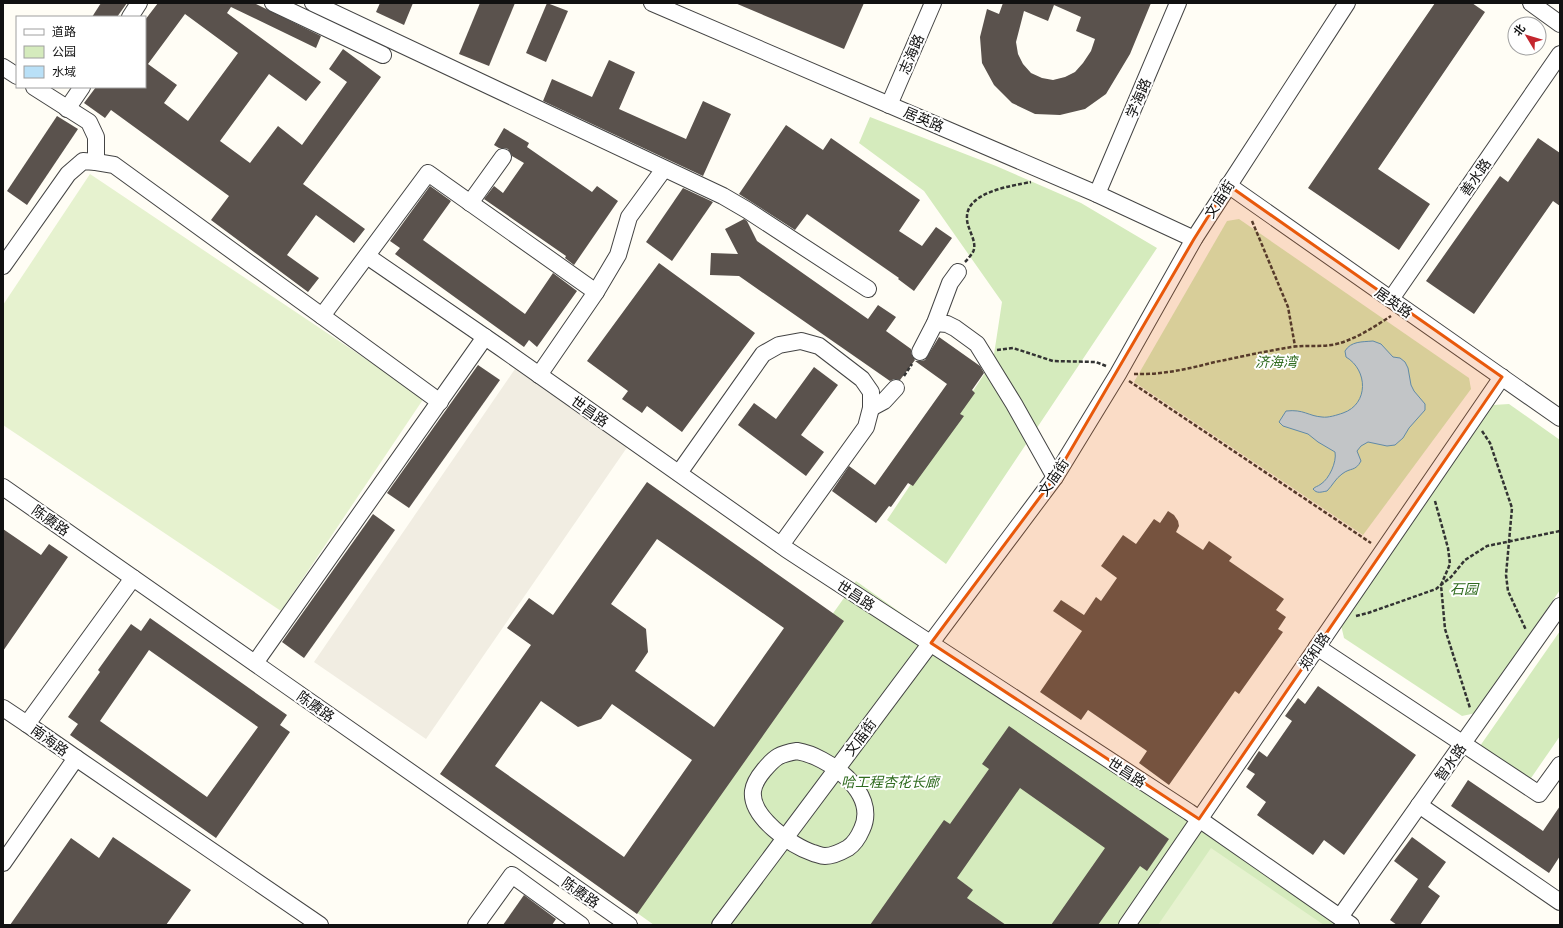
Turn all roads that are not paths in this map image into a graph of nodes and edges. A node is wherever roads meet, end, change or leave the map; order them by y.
1 (139, 3) edge
2 (273, 3) edge
3 (313, 3) edge
4 (652, 3) edge
5 (933, 3) edge
6 (1178, 3) edge
7 (1347, 3) edge
8 (1531, 3) edge
9 (131, 16) edge
10 (1560, 24) edge
11 (1560, 54) edge
12 (383, 55) dead end
13 (3, 67) edge
14 (16, 75) edge
15 (36, 88) edge
16 (81, 88) edge
17 (889, 104) junction
18 (68, 109) junction
19 (503, 157) dead end
20 (96, 162) junction
21 (664, 169) junction
22 (1228, 185) junction
23 (1097, 194) junction
24 (470, 203) junction
25 (1194, 239) junction
26 (367, 256) junction
27 (3, 266) edge
28 (958, 272) road end
29 (868, 290) dead end
30 (596, 292) junction
31 (1397, 304) junction
32 (322, 316) junction
33 (935, 323) junction
34 (485, 337) junction
35 (920, 352) road end
36 (539, 375) junction
37 (1502, 377) junction
38 (896, 388) road end
39 (440, 402) junction
40 (871, 408) junction
41 (1560, 418) edge
42 (678, 473) junction
43 (1054, 477) junction
44 (3, 487) edge
45 (781, 545) junction
46 (133, 578) junction
47 (1560, 606) edge
48 (931, 643) junction
49 (1317, 647) junction
50 (255, 663) junction
51 (3, 708) edge
52 (27, 724) junction
53 (1463, 743) junction
54 (76, 758) junction
55 (1560, 765) edge
56 (836, 770) junction
57 (1419, 805) junction
58 (1198, 819) junction
59 (786, 837) junction
60 (3, 863) edge
61 (1560, 902) edge
62 (1345, 921) edge
63 (320, 925) edge
64 (476, 925) edge
65 (580, 925) edge
66 (629, 925) edge
67 (720, 925) edge
68 (1127, 925) edge

1 - 9 street
2 - 12 street
3 - 21 street
4 - 17 street, 居英路
5 - 17 street, 志海路
6 - 23 street, 学海路
7 - 22 street, 文庙街
8 - 10 street
11 - 31 street, 善水路
13 - 14 street
15 - 18 street
16 - 18 street
17 - 23 street, 居英路
18 - 20 street
19 - 24 street
20 - 27 street
20 - 32 street
21 - 29 street
21 - 30 street
22 - 25 street, 文庙街
22 - 31 street, 居英路
23 - 25 street, 居英路
24 - 26 street
24 - 30 street
25 - 43 street, 文庙街
26 - 32 street
26 - 34 street, 世昌路
28 - 33 street
30 - 36 street
31 - 37 street, 居英路
32 - 39 street
33 - 35 street
33 - 43 street
34 - 36 street, 世昌路
34 - 39 street
36 - 42 street, 世昌路
37 - 41 street, 居英路
37 - 49 street, 郑和路
38 - 40 street
39 - 50 street
40 - 42 street
40 - 45 street
42 - 45 street, 世昌路
43 - 48 street, 文庙街
44 - 46 street, 陈赓路
45 - 48 street, 世昌路
46 - 50 street, 陈赓路
46 - 52 street, 南海路
47 - 53 street, 智水路
48 - 56 street, 文庙街
48 - 58 street, 世昌路
49 - 53 street
49 - 58 street, 郑和路
50 - 66 street, 陈赓路
51 - 52 street
52 - 54 street, 南海路
53 - 55 street
53 - 57 street, 智水路
54 - 60 street, 南海路
54 - 63 street
56 - 59 street, 文庙街
56 - 59 street
56 - 59 street
57 - 61 street
57 - 62 street, 智水路
58 - 62 street, 世昌路
58 - 68 street, 郑和路
59 - 67 street, 文庙街
64 - 65 street

